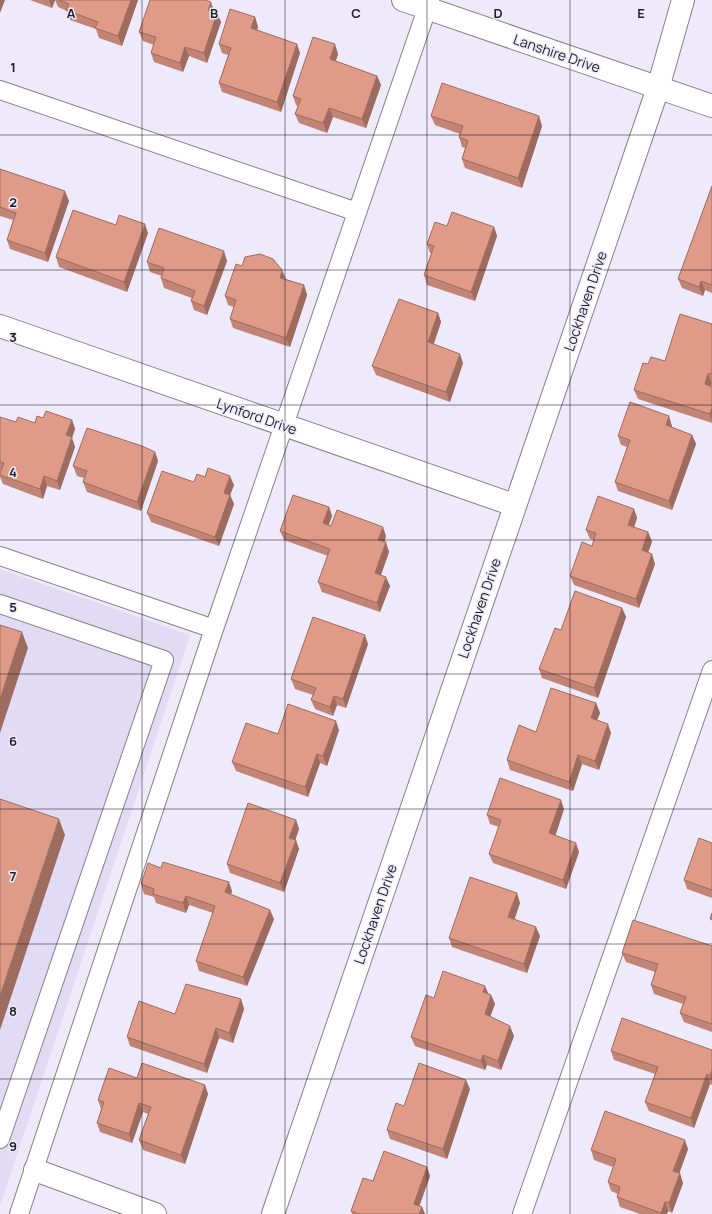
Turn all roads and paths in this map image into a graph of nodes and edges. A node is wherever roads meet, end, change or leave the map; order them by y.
1 (403, 0) edge
2 (682, 0) edge
3 (428, 4) edge
4 (658, 88) junction
5 (0, 90) edge
6 (712, 106) edge
7 (357, 212) junction
8 (0, 326) edge
9 (284, 425) junction
10 (514, 505) junction
11 (0, 556) edge
12 (0, 604) edge
13 (214, 629) junction
14 (712, 670) edge
15 (0, 1139) edge
16 (35, 1170) junction
17 (19, 1214) edge
18 (155, 1214) edge
19 (273, 1214) edge
20 (522, 1214) edge

1 - 3 street, Lanshire Drive
2 - 4 street, Lockhaven Drive
3 - 4 street, Lanshire Drive
3 - 7 lane
4 - 6 street, Lanshire Drive
4 - 10 street, Lockhaven Drive
5 - 7 lane
7 - 9 lane
8 - 9 street, Lynford Drive
9 - 10 street, Lynford Drive
9 - 13 lane
10 - 19 street, Lockhaven Drive
11 - 13 lane
12 - 15 lane
13 - 16 lane
14 - 20 lane
16 - 17 lane
16 - 18 street

